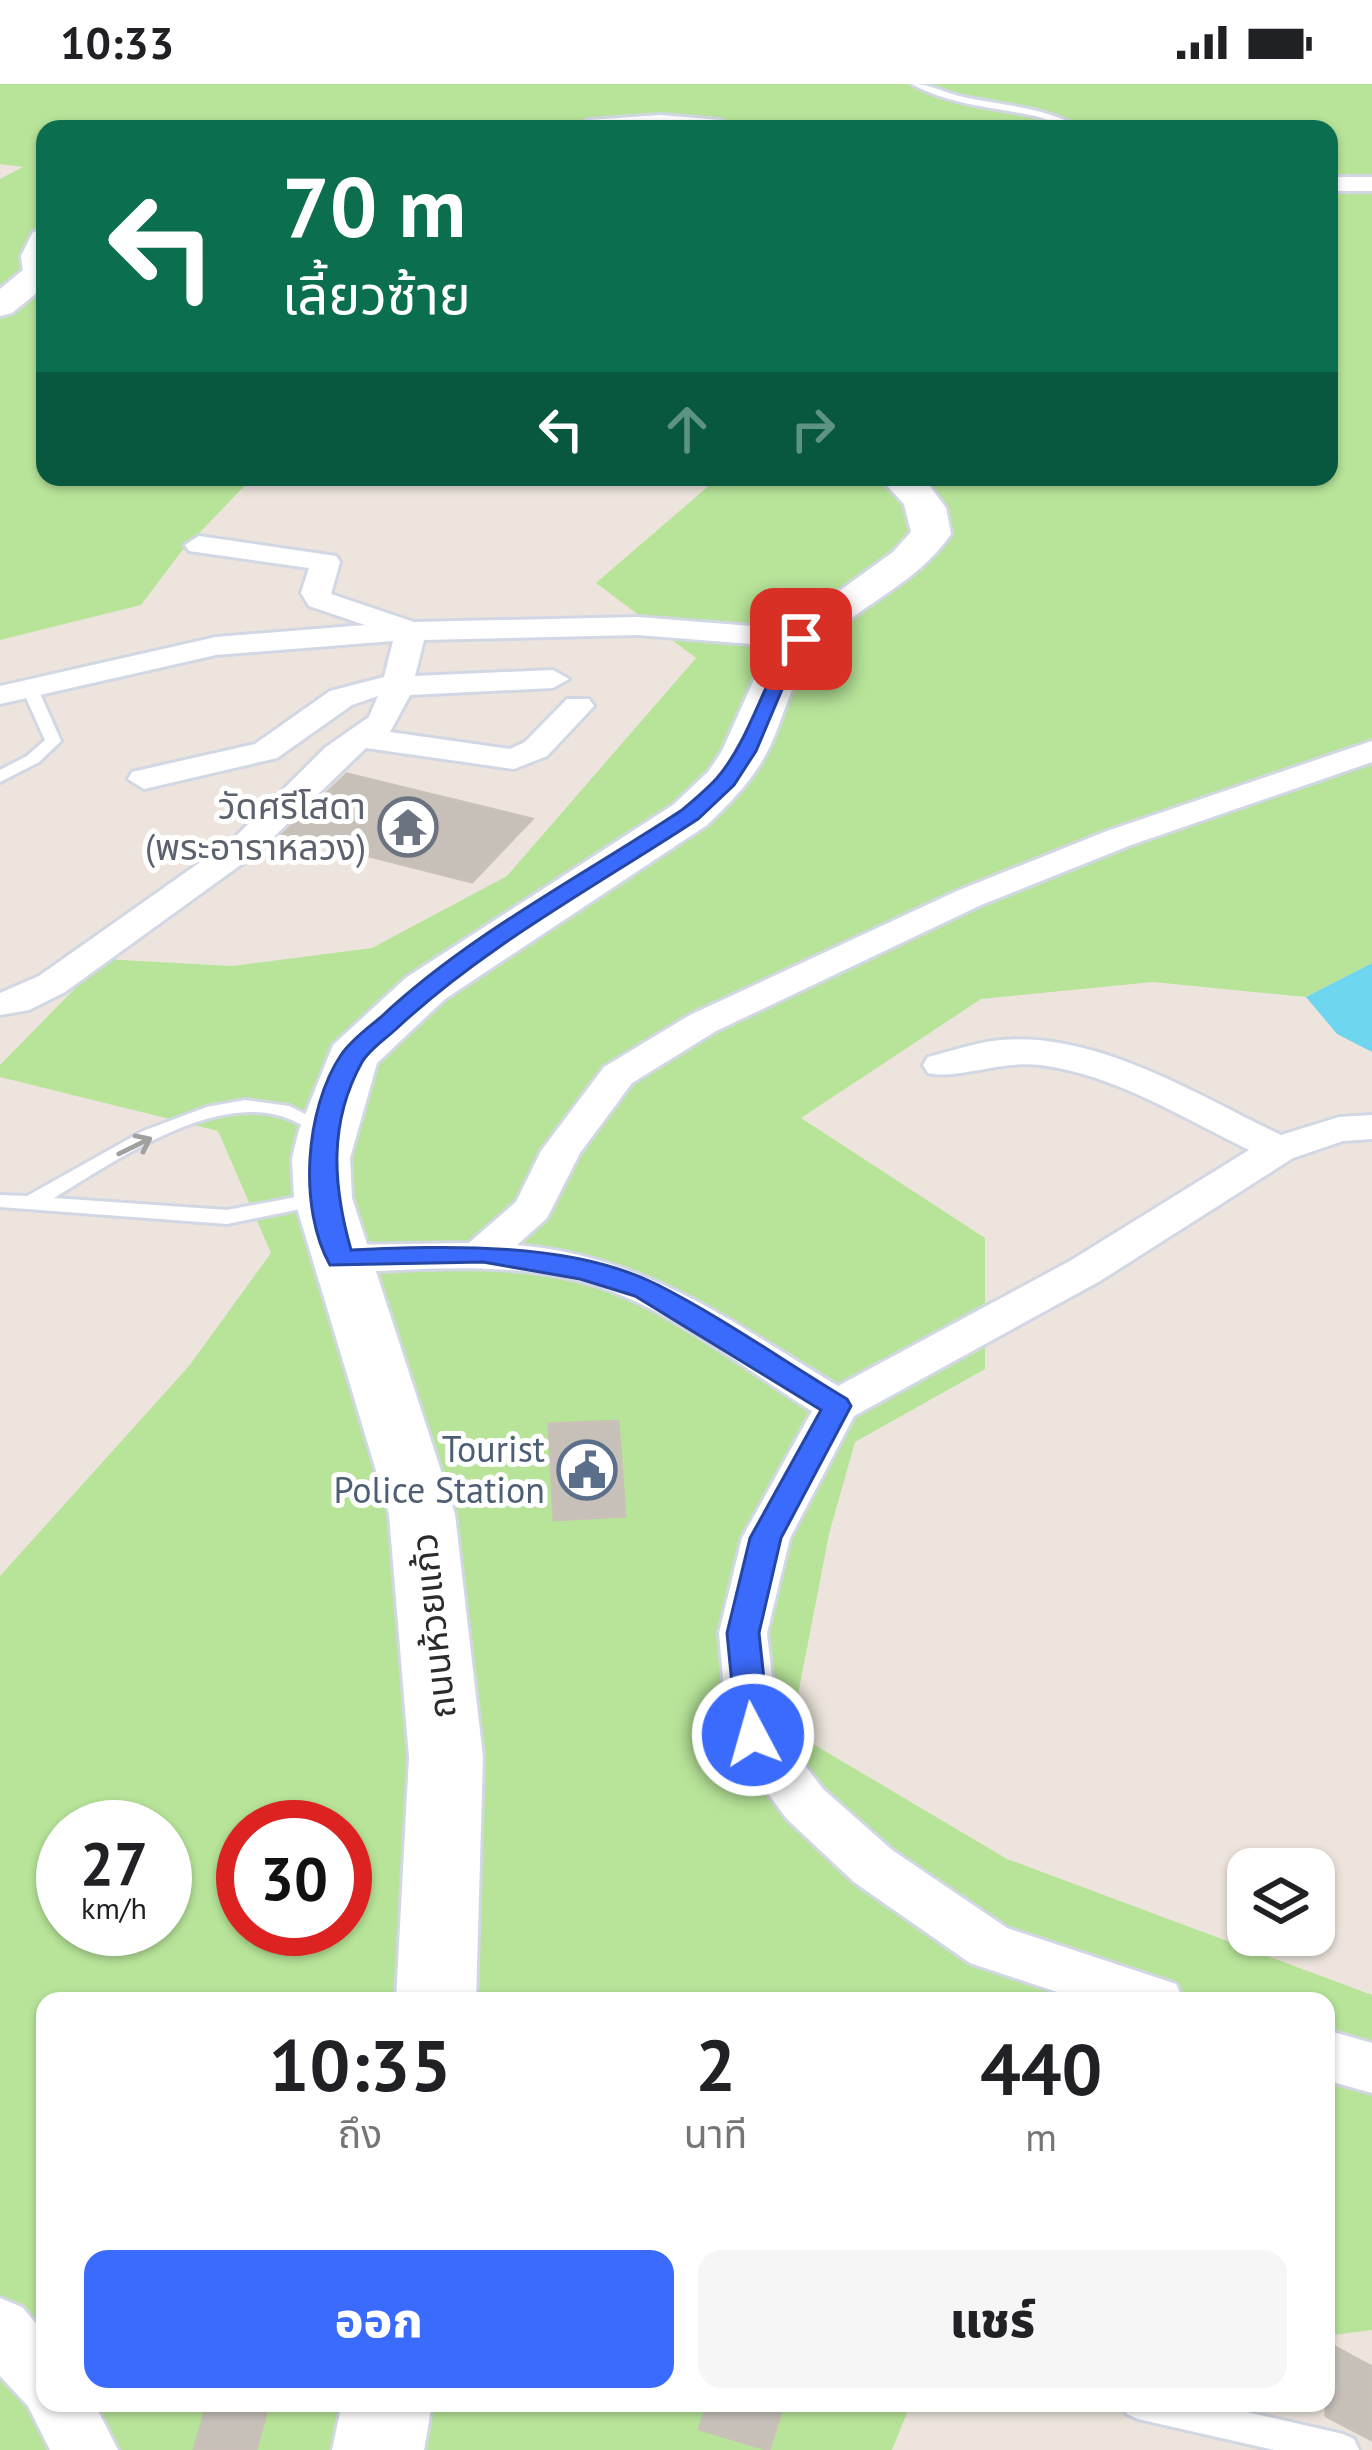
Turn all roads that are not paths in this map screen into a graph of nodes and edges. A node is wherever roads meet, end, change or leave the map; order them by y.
1 (917, 84) edge
2 (1056, 120) edge
3 (1338, 184) edge
4 (1372, 184) edge
5 (36, 276) edge
6 (0, 306) edge
7 (908, 486) edge
8 (199, 545) dead end
9 (411, 631) junction
10 (801, 639) junction
11 (553, 679) dead end
12 (396, 684) junction
13 (15, 692) edge
14 (578, 706) dead end
15 (360, 738) junction
16 (1372, 751) edge
17 (0, 777) edge
18 (144, 779) dead end
19 (0, 1004) edge
20 (942, 1065) dead end
21 (1372, 1127) edge
22 (327, 1130) junction
23 (1279, 1149) junction
24 (32, 1202) junction
25 (1, 1204) edge
26 (331, 1229) junction
27 (483, 1253) junction
28 (837, 1406) junction
29 (436, 1992) edge
30 (1129, 1992) edge
31 (1335, 2058) edge
32 (1372, 2068) edge
33 (0, 2329) edge
34 (36, 2371) edge
35 (63, 2412) edge
36 (385, 2412) edge
37 (1177, 2412) edge
38 (86, 2450) edge
39 (377, 2450) edge
40 (1343, 2450) edge

1 - 2 lane
3 - 4 street
5 - 6 main road
7 - 10 main road, ถนนห้วยแก้ว
8 - 9 street
9 - 10 street
9 - 12 street
9 - 13 street
10 - 22 main road, ถนนห้วยแก้ว
11 - 12 street
12 - 15 street
12 - 18 street
13 - 17 lane
14 - 15 street
15 - 19 street
16 - 27 street
20 - 23 street
21 - 23 street
24 -> 22 lane
22 - 26 main road, ถนนห้วยแก้ว
23 - 28 street
24 - 25 lane
24 - 26 lane
26 - 27 street
26 - 29 main road, ถนนห้วยแก้ว
27 - 28 street
28 - 30 street
31 - 32 street
33 - 34 street
35 - 38 street
36 - 39 main road
37 - 40 lane

